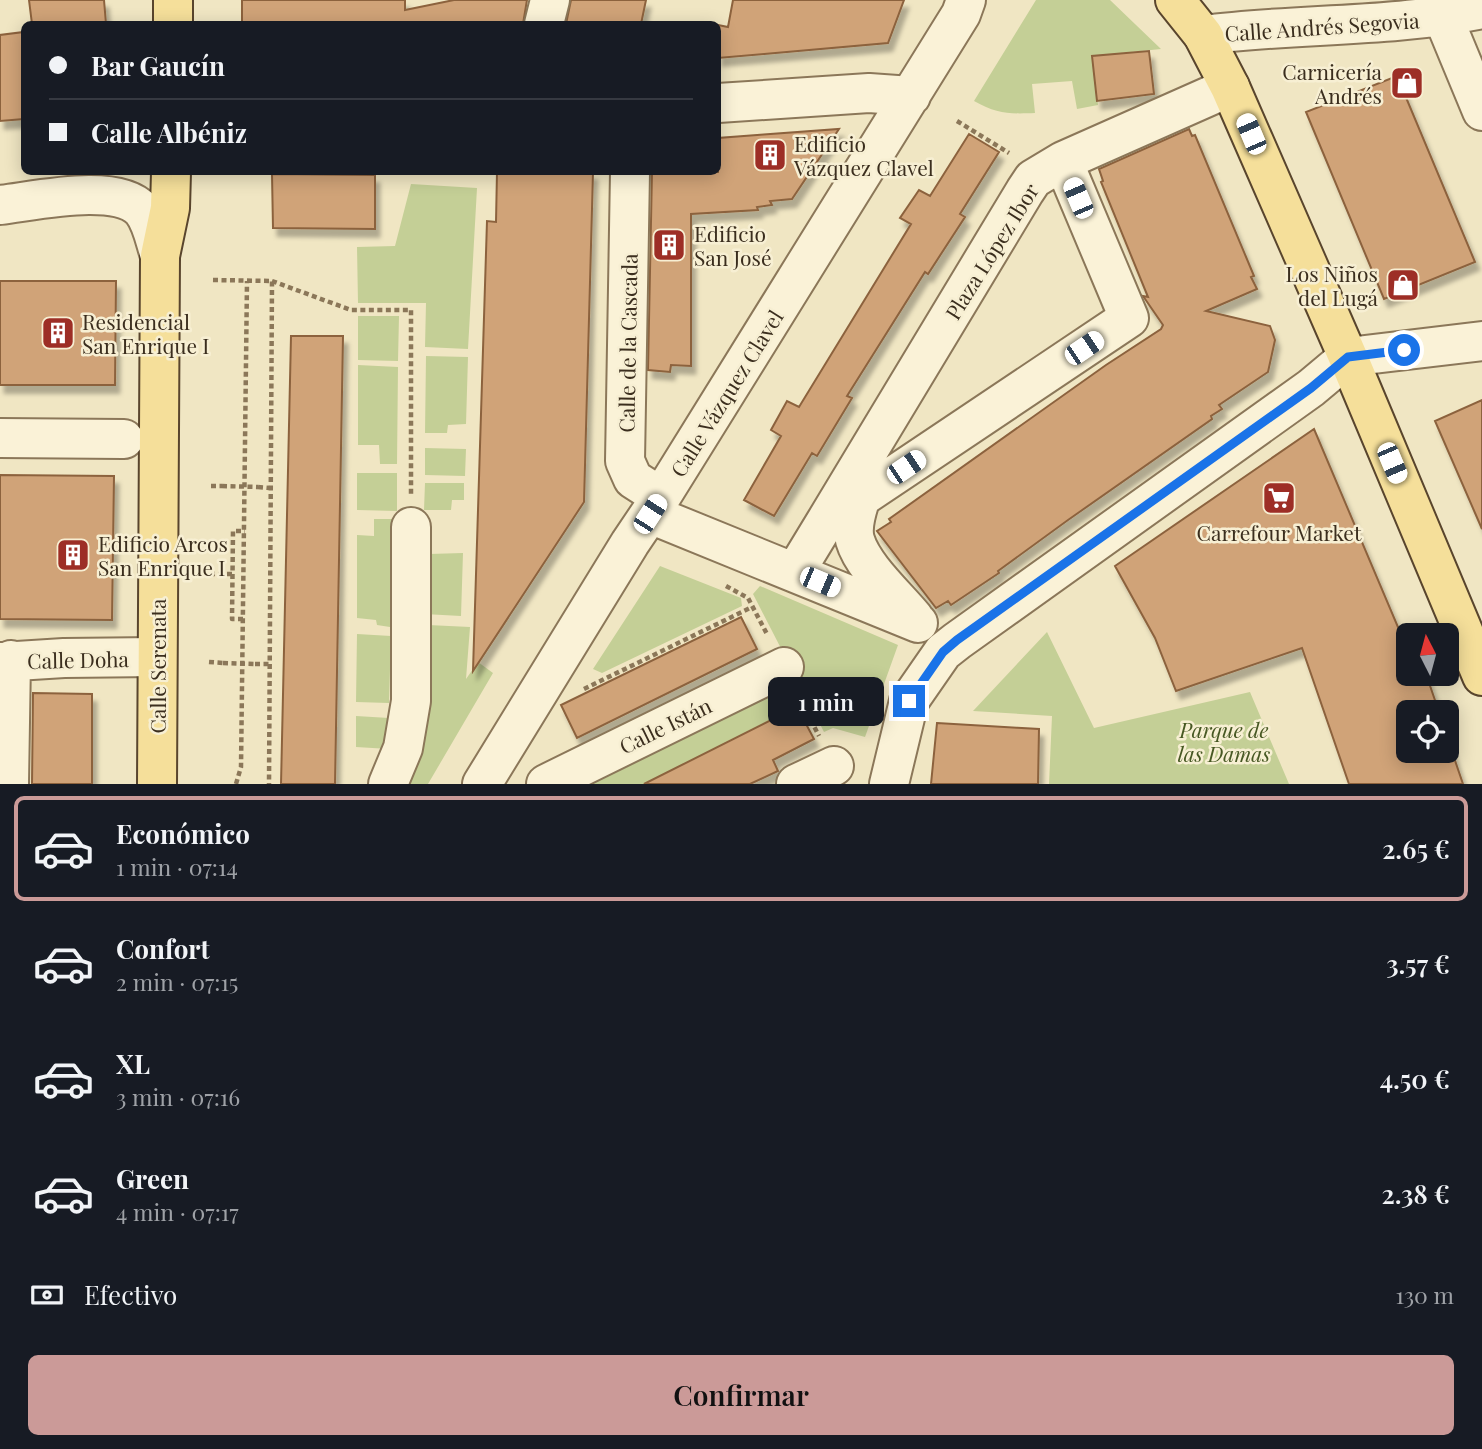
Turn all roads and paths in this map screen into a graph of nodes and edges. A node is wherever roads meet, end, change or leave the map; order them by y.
1 (173, 0) edge
2 (550, 0) edge
3 (966, 0) edge
4 (1175, 0) edge
5 (1482, 9) edge
6 (1386, 11) edge
7 (1443, 17) junction
8 (173, 21) edge
9 (545, 21) edge
10 (1203, 35) junction
11 (1230, 86) junction
12 (911, 96) junction
13 (721, 103) edge
14 (1482, 111) edge
15 (957, 121) dead end
16 (1009, 153) dead end
17 (1063, 161) junction
18 (171, 175) edge
19 (630, 175) edge
20 (0, 205) edge
21 (160, 256) junction
22 (213, 280) dead end
23 (247, 281) junction
24 (272, 281) junction
25 (1482, 341) edge
26 (1348, 357) junction
27 (0, 438) edge
28 (124, 439) dead end
29 (211, 486) dead end
30 (270, 488) junction
31 (861, 497) junction
32 (656, 505) junction
33 (826, 521) junction
34 (411, 527) joint
35 (245, 531) junction
36 (795, 572) junction
37 (210, 574) dead end
38 (232, 574) junction
39 (752, 607) dead end
40 (243, 619) junction
41 (918, 623) junction
42 (950, 646) junction
43 (156, 657) junction
44 (5, 661) edge
45 (209, 662) dead end
46 (270, 664) junction
47 (784, 667) dead end
48 (1482, 676) edge
49 (573, 695) dead end
50 (834, 766) dead end
51 (9, 784) edge
52 (157, 784) edge
53 (236, 784) edge
54 (268, 784) edge
55 (388, 784) edge
56 (481, 784) edge
57 (546, 784) edge
58 (796, 784) edge
59 (889, 784) edge

1 - 8 main road
2 - 9 street
3 - 12 street, Calle Vázquez Clavel
4 - 10 main road
5 - 7 street, Calle Andrés Segovia
6 - 7 street, Calle Andrés Segovia
6 - 10 street, Calle Andrés Segovia
7 - 14 street
10 - 11 main road
11 - 17 street
11 - 26 main road
12 - 13 street
12 - 32 street, Calle Vázquez Clavel
15 - 16 path
17 - 31 street, Plaza López Ibor
17 - 33 street, Plaza López Ibor
18 - 21 main road, Calle Serenata
19 - 32 street, Calle de la Cascada
20 - 21 street
21 - 43 main road, Calle Serenata
22 - 23 path
23 - 24 path
23 - 35 path
24 - 30 path
24 - 34 path
25 - 26 street
26 - 42 street
26 - 48 main road
27 - 28 street
29 - 30 path, bridge
30 - 46 path
31 - 33 street, Plaza López Ibor
31 - 41 street
32 - 36 street, Calle de la Cascada
32 - 56 street, Calle Vázquez Clavel
33 - 36 street, Plaza López Ibor
34 - 55 street
35 - 38 path
35 - 40 path
36 - 41 street, Calle de la Cascada
37 - 38 path
38 - 40 path
39 - 49 path
40 - 53 path
41 - 42 street
42 - 59 street
43 - 44 street, Calle Doha
43 - 52 main road, Calle Serenata
44 - 51 street
45 - 46 path, bridge
46 - 54 path
47 - 57 street, Calle Istán
50 - 58 street

